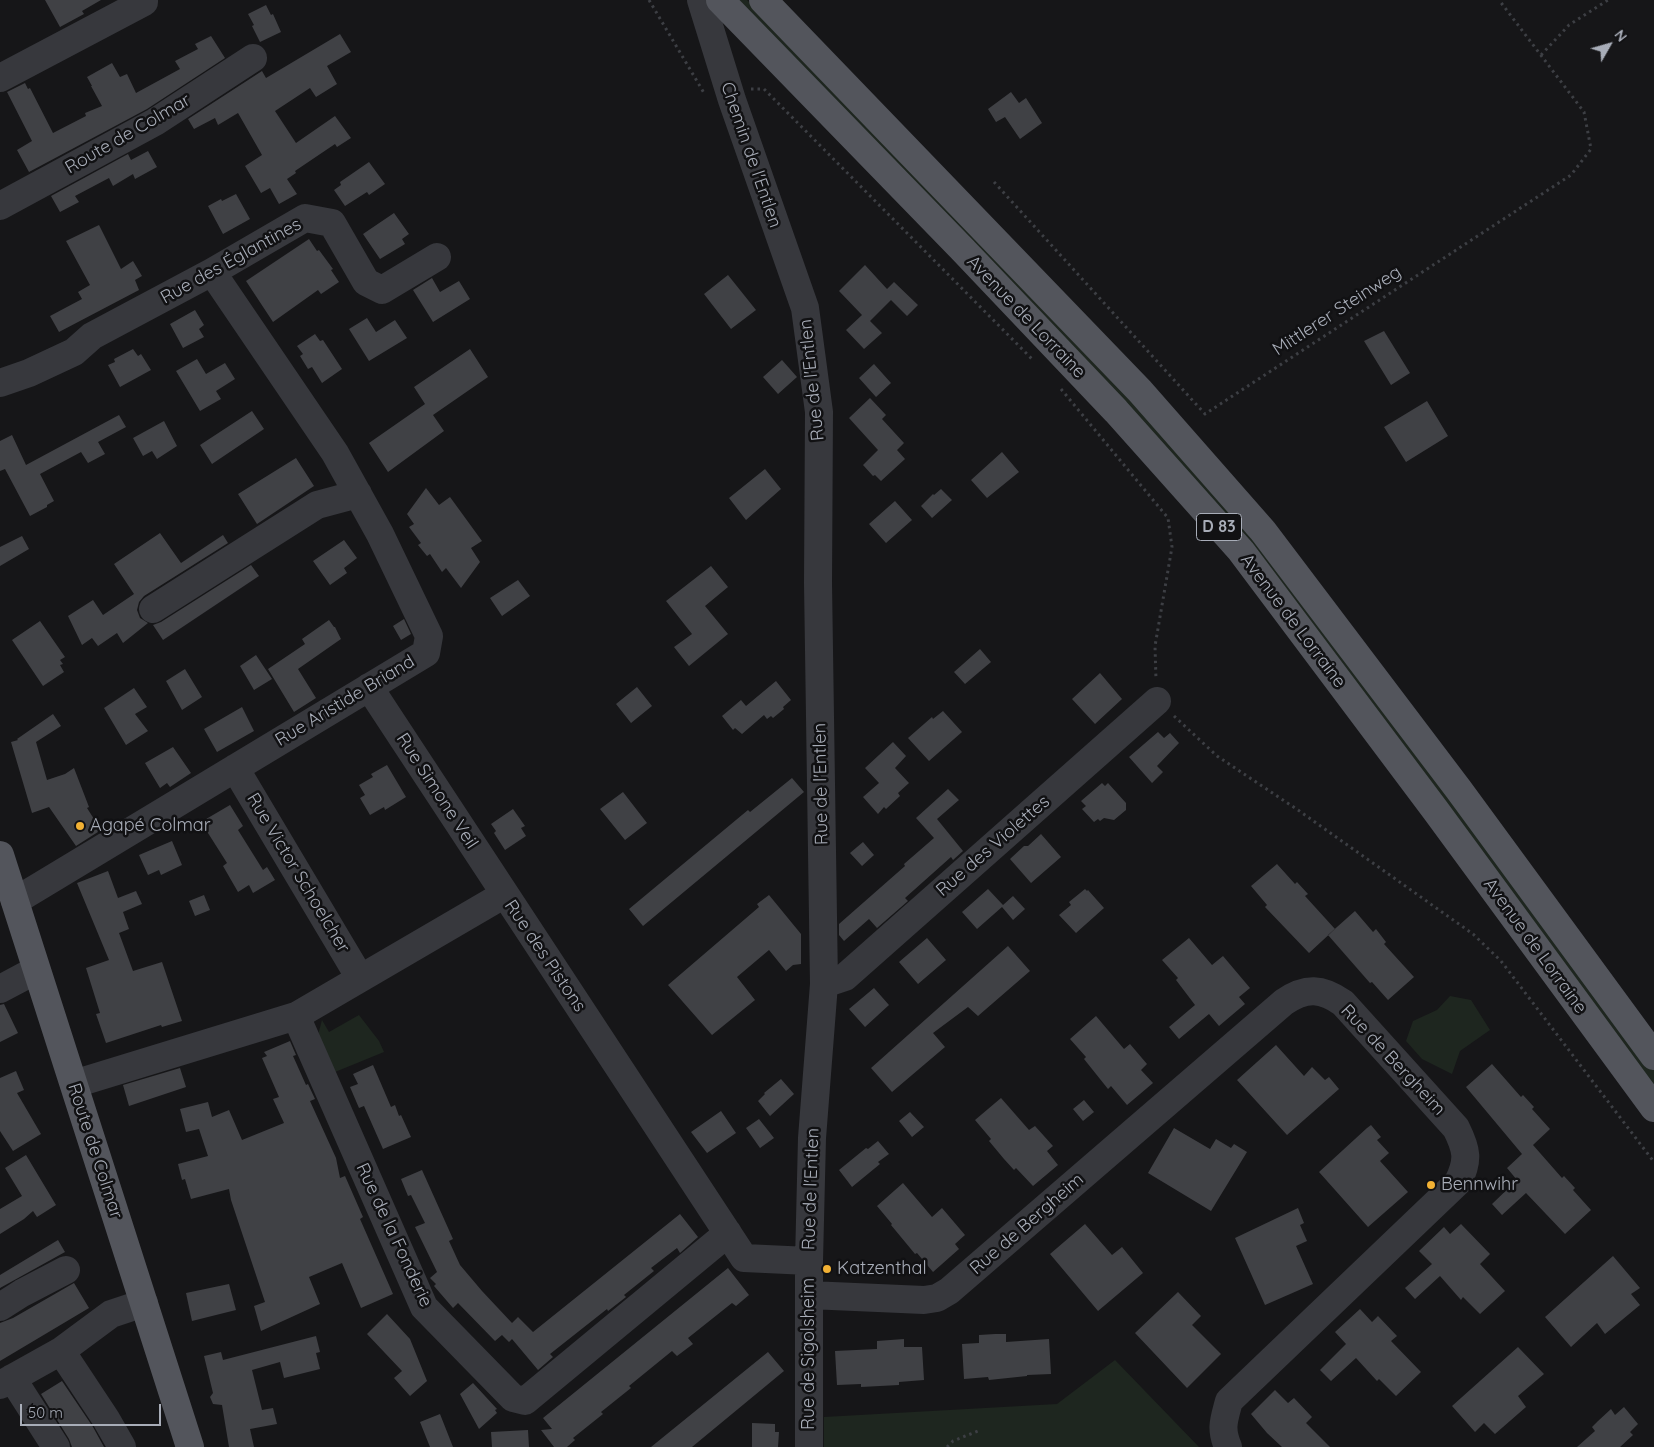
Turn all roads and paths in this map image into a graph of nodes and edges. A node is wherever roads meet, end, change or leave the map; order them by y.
1 (144, 0) edge
2 (649, 0) edge
3 (701, 0) edge
4 (720, 0) edge
5 (763, 0) edge
6 (1499, 0) edge
7 (1608, 0) edge
8 (1541, 55) junction
9 (253, 58) dead end
10 (0, 78) edge
11 (728, 90) junction
12 (994, 182) dead end
13 (0, 206) edge
14 (437, 257) dead end
15 (212, 272) junction
16 (805, 308) joint
17 (1034, 361) dead end
18 (1055, 382) dead end
19 (0, 383) edge
20 (358, 494) junction
21 (153, 609) dead end
22 (369, 687) junction
23 (1157, 701) junction
24 (235, 768) junction
25 (0, 855) edge
26 (505, 894) junction
27 (15, 900) junction
28 (36, 970) junction
29 (360, 978) junction
30 (824, 984) junction
31 (0, 989) edge
32 (296, 1016) junction
33 (1654, 1056) edge
34 (74, 1084) dead end
35 (1654, 1108) edge
36 (1654, 1162) edge
37 (728, 1233) junction
38 (809, 1261) junction
39 (66, 1270) dead end
40 (809, 1295) junction
41 (144, 1303) junction
42 (0, 1307) edge
43 (61, 1351) junction
44 (6, 1382) edge
45 (978, 1431) dead end
46 (56, 1447) edge
47 (122, 1447) edge
48 (190, 1447) edge
49 (809, 1447) edge
50 (948, 1447) edge
51 (1228, 1447) edge

1 - 10 street
2 - 11 path
3 - 11 street, Chemin de l'Entlen
4 - 35 main road, Avenue de Lorraine / D 83
5 - 33 main road, Avenue de Lorraine / D 83
6 - 8 path, Mittlerer Steinweg
7 - 8 path
8 - 12 path, Mittlerer Steinweg
9 - 13 street, Route de Colmar
11 - 16 street, Chemin de l'Entlen
11 - 17 path
14 - 15 street, Rue des Églantines
15 - 19 street, Rue des Églantines
15 - 20 street, Rue Aristide Briand
16 - 30 street, Rue de l'Entlen
18 - 23 path
20 - 21 street
20 - 22 street, Rue Aristide Briand
22 - 24 street, Rue Aristide Briand
22 - 26 street, Rue Simone Veil
23 - 30 street, Rue des Violettes
23 - 36 path
24 - 27 street, Rue Aristide Briand
24 - 29 street, Rue Victor Schoelcher
25 - 27 main road, Route de Colmar
26 - 29 street, Rue des Pistons
26 - 37 street, Rue des Pistons
27 - 28 main road, Route de Colmar
28 - 31 street
28 - 41 main road, Route de Colmar
29 - 32 street, Rue des Pistons
30 - 38 street, Rue de l'Entlen
32 - 34 street, Rue des Pistons
32 - 37 street, Rue de la Fonderie
37 - 38 street, Rue des Pistons
38 - 40 street, Rue de Sigolsheim
39 - 42 street
40 - 49 street, Rue de Sigolsheim
40 - 51 street, Rue de Bergheim
41 - 43 street
41 - 48 main road, Route de Colmar
43 - 44 street
43 - 47 street
44 - 46 street
45 - 50 path

